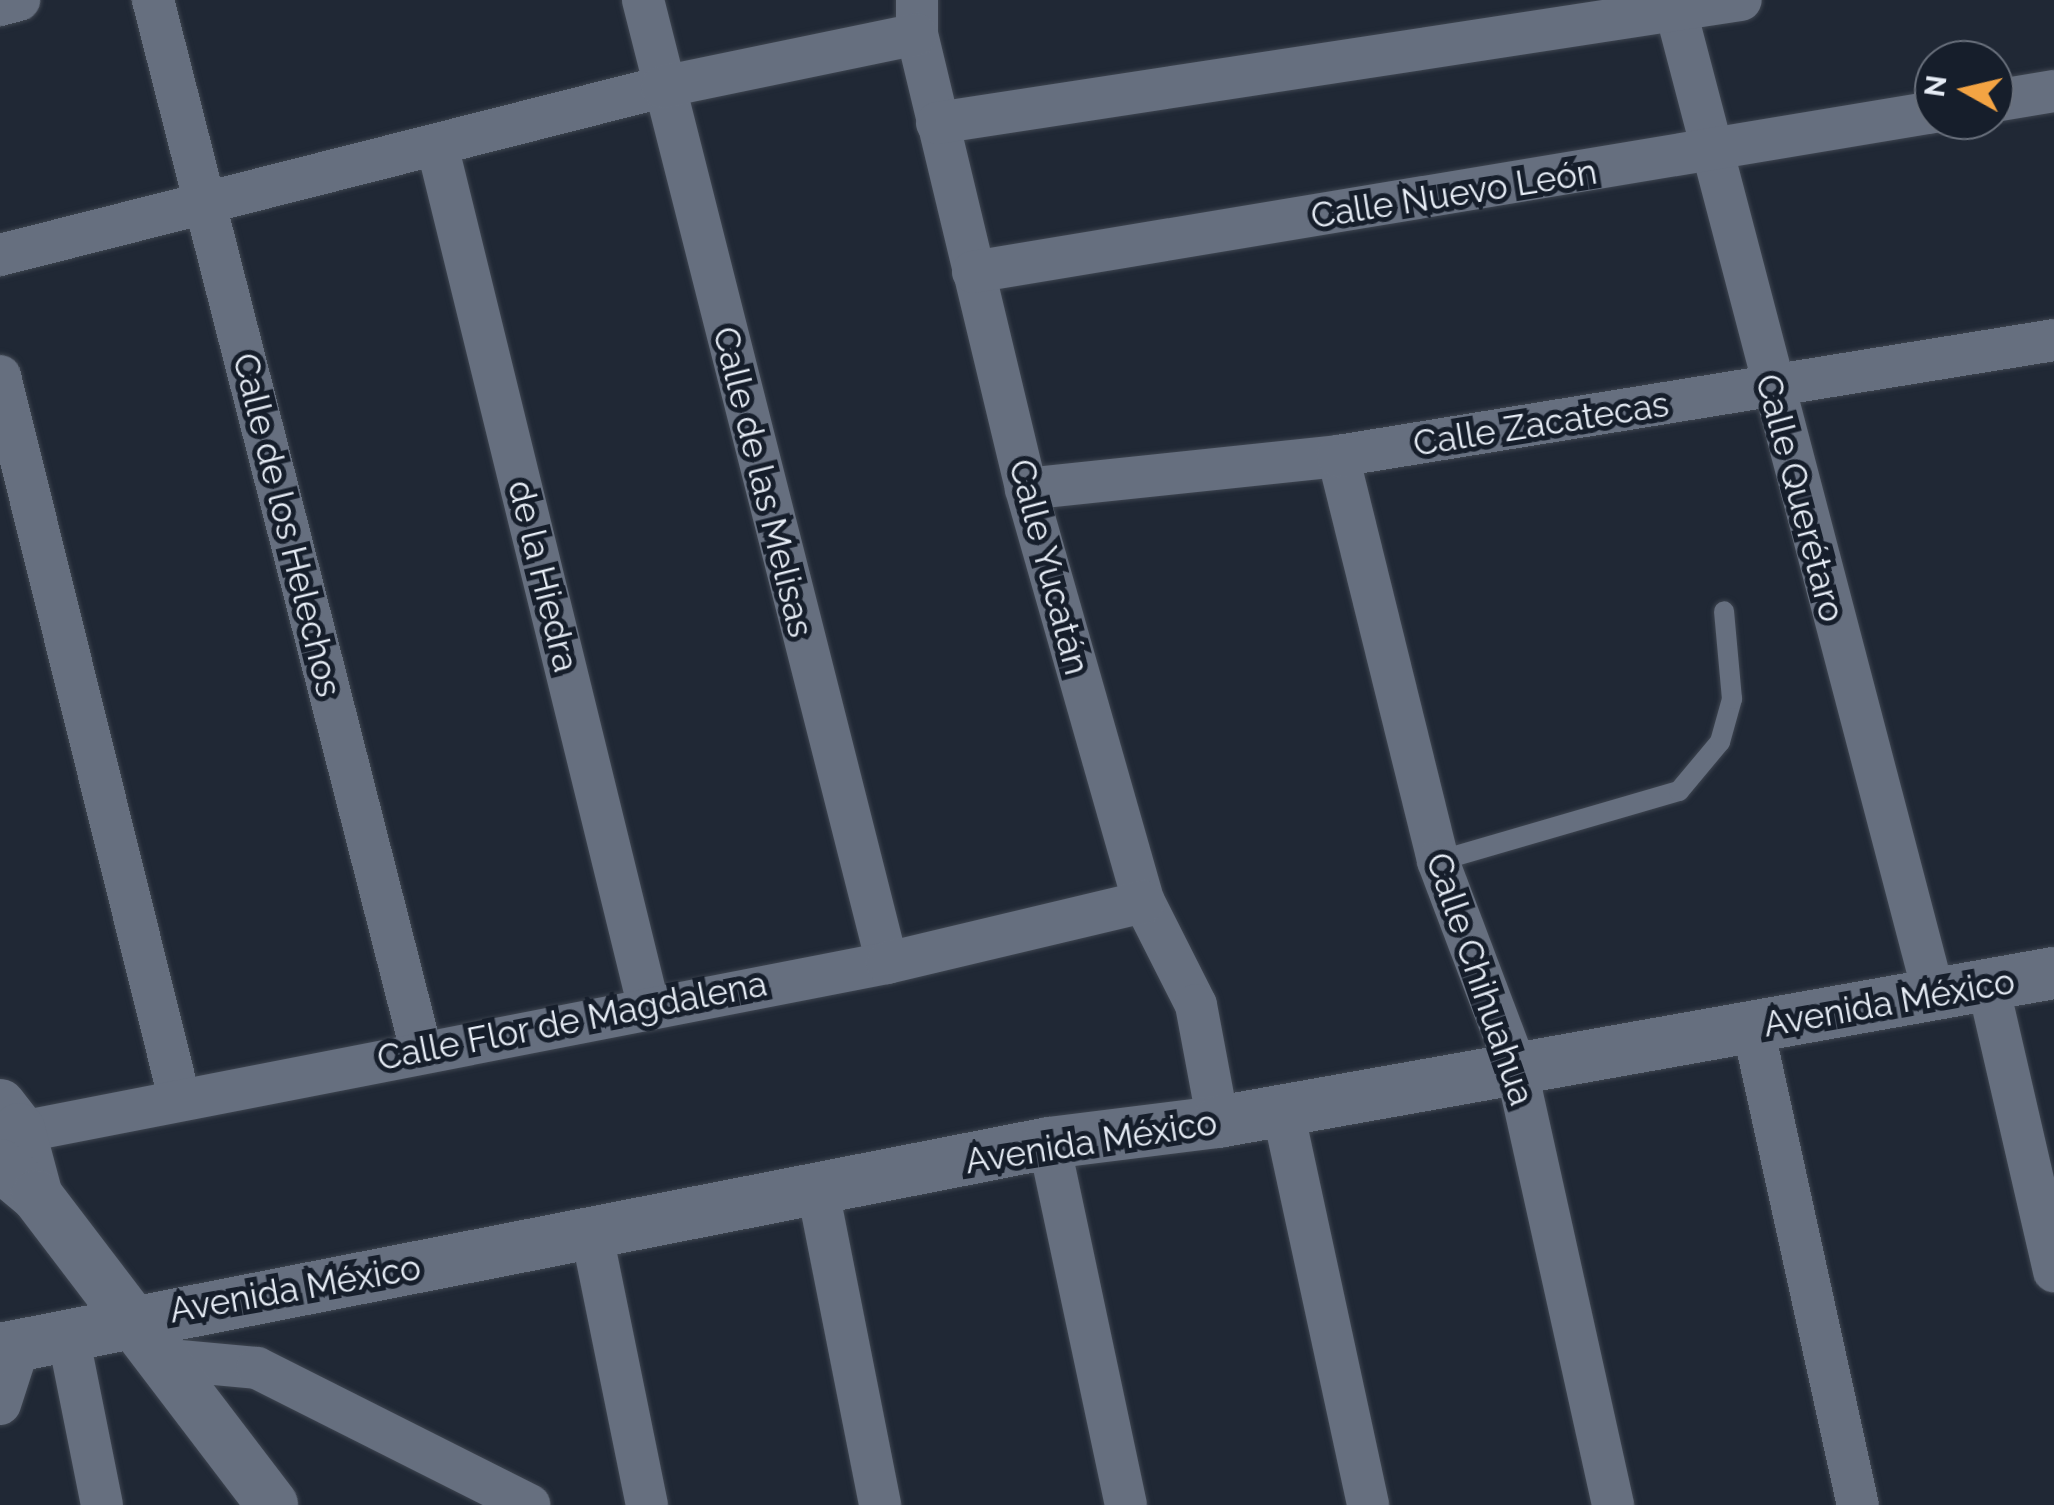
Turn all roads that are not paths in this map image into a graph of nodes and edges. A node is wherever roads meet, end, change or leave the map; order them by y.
1 (19, 0) edge
2 (153, 0) edge
3 (643, 0) edge
4 (1741, 0) edge
5 (0, 5) edge
6 (1675, 7) edge
7 (917, 17) edge
8 (662, 87) junction
9 (2054, 91) edge
10 (2014, 98) edge
11 (1914, 116) edge
12 (937, 122) junction
13 (438, 149) junction
14 (1715, 152) junction
15 (205, 205) junction
16 (0, 255) edge
17 (973, 272) junction
18 (2054, 340) edge
19 (0, 376) edge
20 (1770, 388) junction
21 (1338, 456) junction
22 (1026, 489) junction
23 (1724, 612) dead end
24 (1438, 861) junction
25 (1144, 902) junction
26 (887, 963) junction
27 (2054, 972) edge
28 (1988, 984) junction
29 (1934, 994) junction
30 (648, 1004) junction
31 (1753, 1028) junction
32 (422, 1050) junction
33 (1516, 1067) junction
34 (179, 1097) junction
35 (1283, 1111) junction
36 (1218, 1122) junction
37 (1049, 1143) junction
38 (11, 1146) edge
39 (818, 1192) junction
40 (592, 1235) junction
41 (2054, 1272) edge
42 (145, 1340) junction
43 (29, 1343) edge
44 (0, 1404) edge
45 (102, 1505) edge
46 (272, 1505) edge
47 (529, 1505) edge
48 (646, 1505) edge
49 (880, 1505) edge
50 (1126, 1505) edge
51 (1368, 1505) edge
52 (1613, 1505) edge
53 (1858, 1505) edge

1 - 5 street
2 - 15 street, Calle de los Helechos
3 - 8 street, Calle de las Melisas
4 - 6 street
6 - 12 street
6 - 14 street, Calle Querétaro
7 - 8 street
7 - 12 street, Calle Yucatán
8 - 13 street
8 - 26 street, Calle de las Melisas
9 - 10 street
11 - 14 street, Calle Nuevo León
12 - 17 street, Calle Yucatán
13 - 15 street
13 - 30 street, de la Hiedra
14 - 17 street, Calle Nuevo León
14 - 20 street, Calle Querétaro
15 - 16 street
15 - 32 street, Calle de los Helechos
17 - 22 street, Calle Yucatán
18 - 20 street, Calle Zacatecas
19 - 34 street
20 - 21 street, Calle Zacatecas
20 - 29 street, Calle Querétaro
21 - 22 street, Calle Zacatecas
21 - 24 street, Calle Chihuahua
22 - 25 street, Calle Yucatán
23 - 24 lane
24 - 33 street, Calle Chihuahua
25 - 26 street, Calle Flor de Magdalena
25 - 36 street, Calle Yucatán
26 - 30 street, Calle Flor de Magdalena
27 - 28 street, Avenida México
28 - 29 street, Avenida México
28 - 41 street
29 - 31 street, Avenida México
30 - 32 street, Calle Flor de Magdalena
31 - 33 street, Avenida México
31 - 53 street
32 - 34 street, Calle Flor de Magdalena
33 - 35 street, Avenida México
33 - 52 street, Calle Chihuahua
34 - 38 street, Calle Flor de Magdalena
35 - 36 street, Avenida México
35 - 51 street
36 - 37 street, Avenida México
37 - 39 street, Avenida México
37 - 50 street
38 - 42 street
39 - 40 street, Avenida México
39 - 49 street
40 - 42 street, Avenida México
40 - 48 street
42 - 43 street, Avenida México
42 - 46 street
42 - 47 street
43 - 44 street
43 - 45 street

